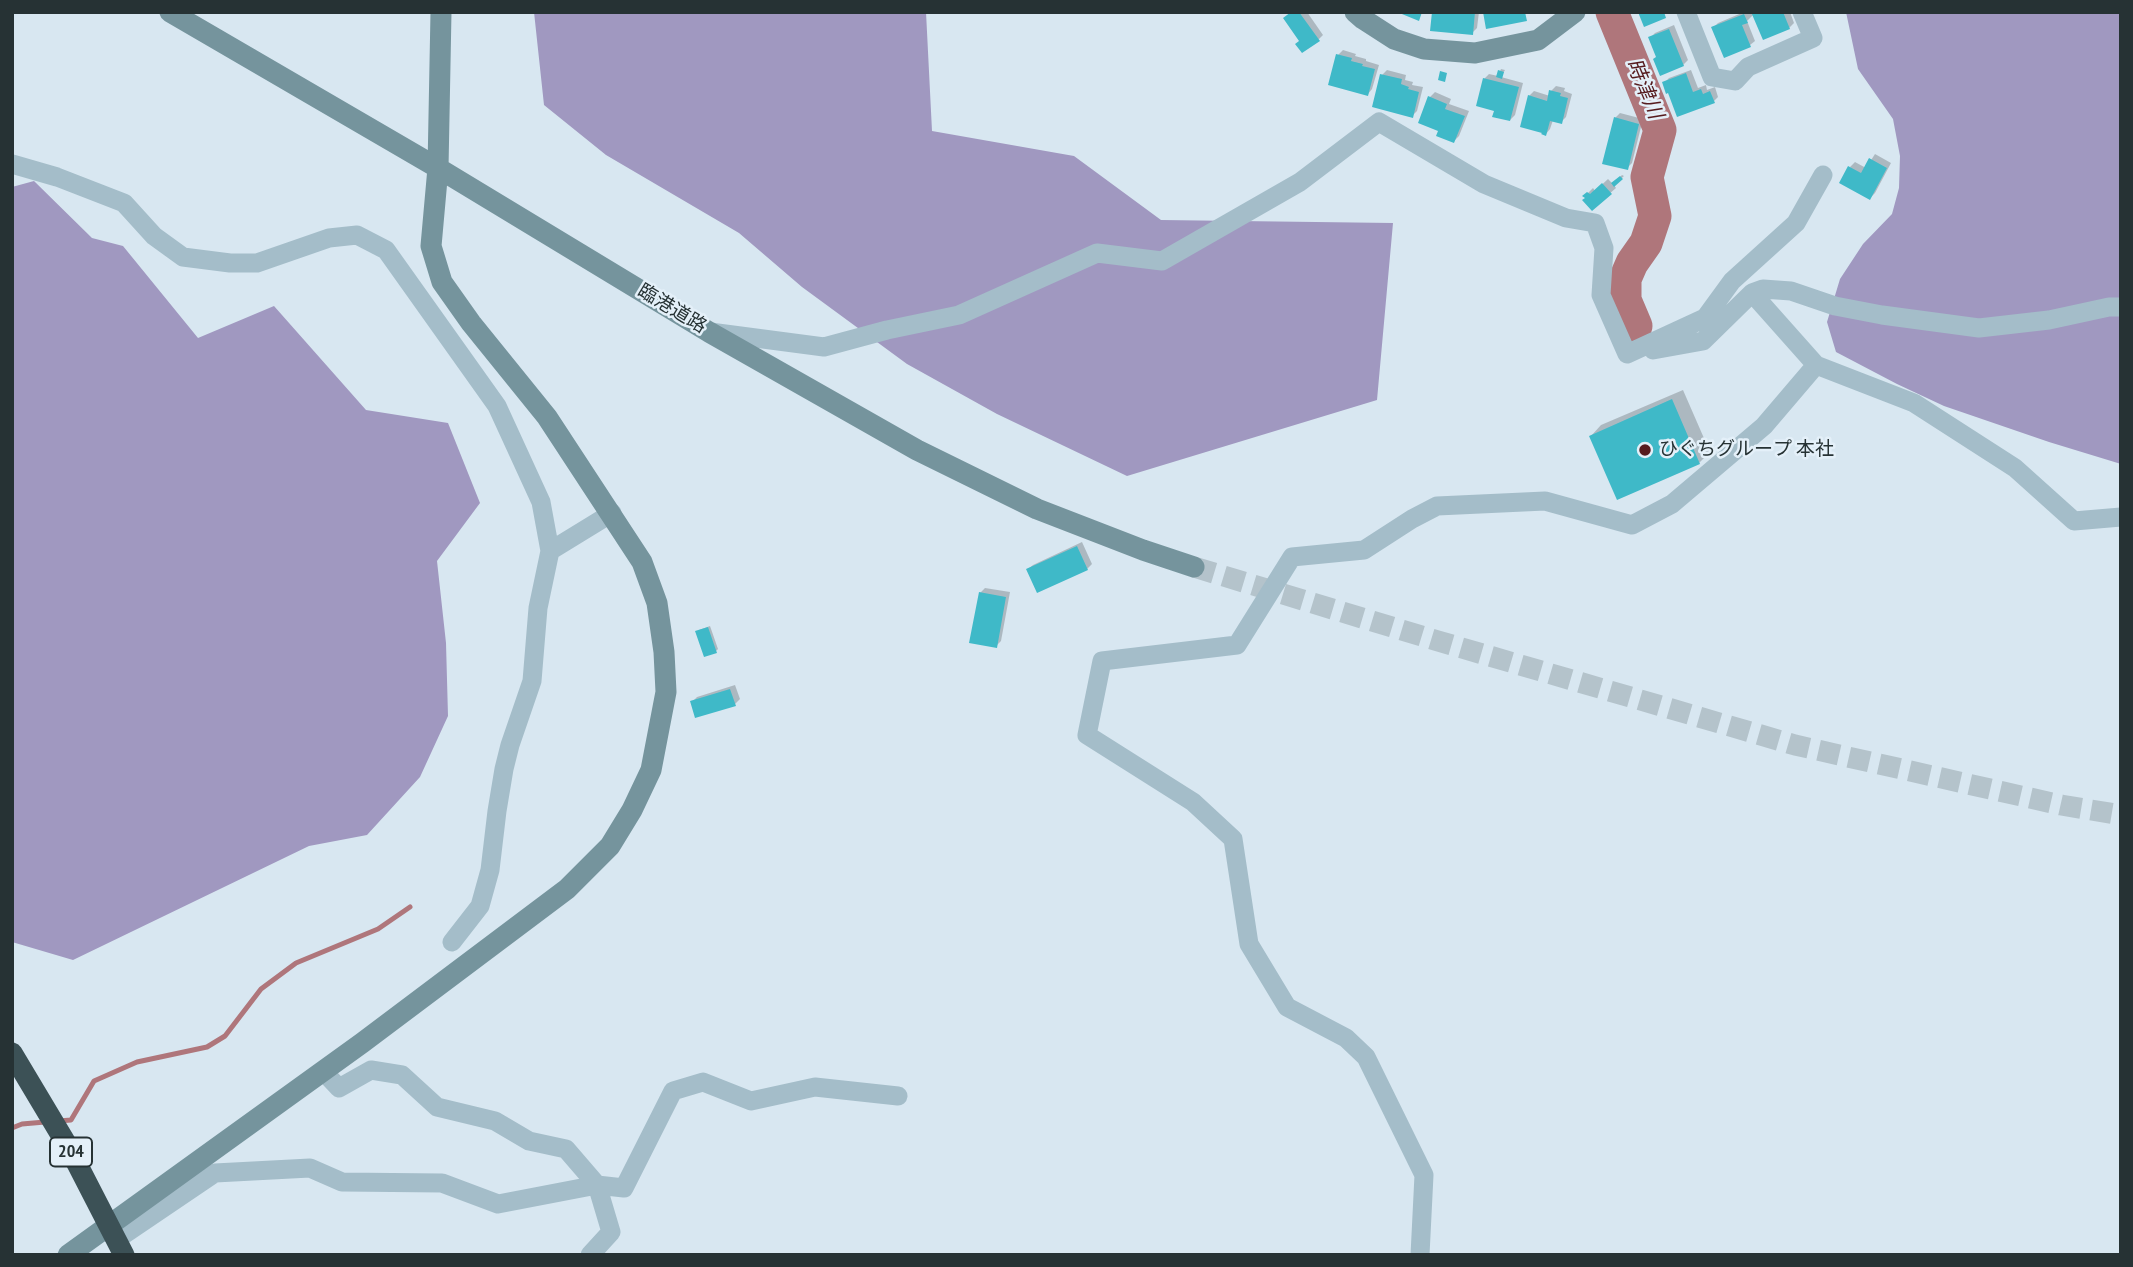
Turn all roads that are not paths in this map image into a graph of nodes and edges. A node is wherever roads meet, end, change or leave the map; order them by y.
1 (170, 12) edge
2 (441, 12) edge
3 (1355, 12) edge
4 (1575, 12) edge
5 (1686, 12) edge
6 (1802, 12) edge
7 (12, 164) edge
8 (438, 168) junction
9 (1823, 175) dead end
10 (1752, 293) junction
11 (2121, 307) edge
12 (709, 332) junction
13 (1628, 354) junction
14 (1816, 365) junction
15 (612, 513) junction
16 (2121, 517) edge
17 (550, 551) junction
18 (1194, 567) tunnel mouth
19 (453, 942) dead end
20 (12, 1053) edge
21 (323, 1070) junction
22 (898, 1096) dead end
23 (597, 1185) junction
24 (103, 1229) junction
25 (68, 1255) edge
26 (124, 1255) edge
27 (590, 1255) edge
28 (1420, 1255) edge

1 - 8 street, 臨港道路
2 - 8 street
3 - 4 street
5 - 6 street
7 - 17 street
8 - 12 street, 臨港道路
8 - 15 street
9 - 13 street
10 - 11 street
10 - 13 street
10 - 14 street
12 - 13 street
12 - 18 street, 臨港道路
14 - 16 street
14 - 28 street
15 - 17 street
15 - 21 street
17 - 19 street
20 - 26 highway, 204, bridge
21 - 23 street
21 - 24 street
22 - 23 street
23 - 24 street
23 - 27 street
24 - 25 street

